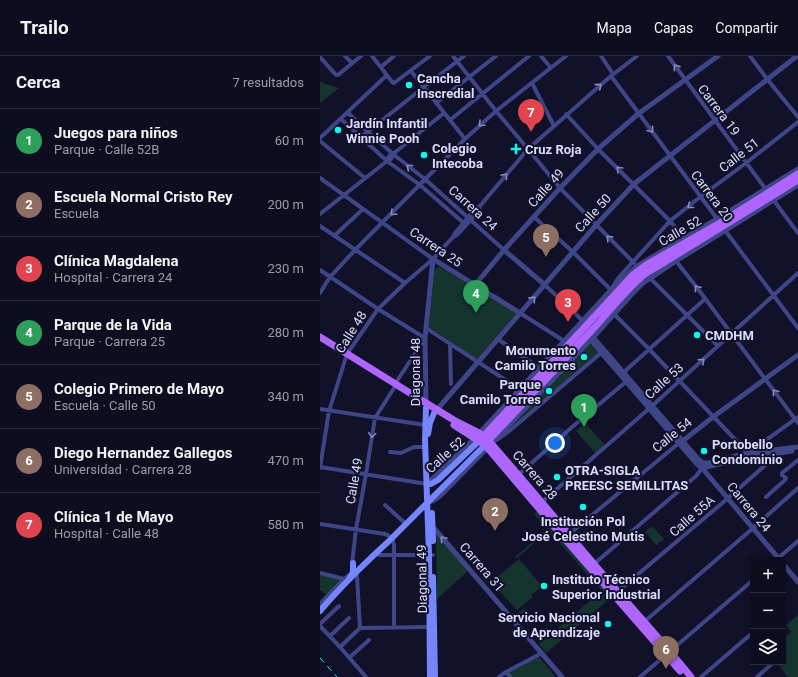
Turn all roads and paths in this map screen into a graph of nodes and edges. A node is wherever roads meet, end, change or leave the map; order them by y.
1 (345, 56) edge
2 (361, 56) edge
3 (372, 56) edge
4 (394, 56) edge
5 (453, 56) edge
6 (464, 56) edge
7 (496, 56) edge
8 (529, 56) edge
9 (541, 56) edge
10 (566, 56) edge
11 (601, 56) edge
12 (637, 56) edge
13 (668, 56) edge
14 (718, 56) edge
15 (750, 56) edge
16 (797, 56) edge
17 (320, 57) edge
18 (427, 57) edge
19 (457, 61) junction
20 (352, 63) junction
21 (380, 67) junction
22 (551, 68) junction
23 (411, 71) junction
24 (387, 75) junction
25 (612, 75) junction
26 (470, 77) junction
27 (767, 79) junction
28 (685, 80) junction
29 (532, 83) junction
30 (424, 87) junction
31 (483, 94) junction
32 (436, 103) junction
33 (496, 111) junction
34 (348, 112) junction
35 (444, 113) junction
36 (566, 114) junction
37 (638, 114) junction
38 (798, 117) edge
39 (341, 119) junction
40 (450, 120) junction
41 (715, 120) junction
42 (798, 122) edge
43 (554, 126) junction
44 (368, 132) junction
45 (362, 137) junction
46 (320, 140) edge
47 (465, 140) junction
48 (598, 148) junction
49 (528, 149) junction
50 (393, 154) junction
51 (670, 156) junction
52 (387, 160) junction
53 (746, 163) junction
54 (798, 169) edge
55 (798, 174) edge
56 (320, 178) edge
57 (365, 178) junction
58 (426, 180) junction
59 (798, 180) edge
60 (634, 184) junction
61 (798, 185) edge
62 (421, 187) junction
63 (560, 188) junction
64 (343, 195) junction
65 (770, 195) junction
66 (700, 197) junction
67 (363, 209) junction
68 (320, 214) edge
69 (534, 217) junction
70 (469, 219) junction
71 (670, 222) junction
72 (382, 223) junction
73 (464, 224) junction
74 (596, 225) junction
75 (721, 225) junction
76 (320, 226) edge
77 (798, 233) edge
78 (334, 236) junction
79 (684, 238) junction
80 (355, 250) junction
81 (504, 250) junction
82 (573, 252) junction
83 (433, 259) junction
84 (676, 261) junction
85 (320, 270) edge
86 (641, 270) junction
87 (798, 273) edge
88 (330, 277) junction
89 (405, 283) junction
90 (475, 286) junction
91 (545, 286) junction
92 (611, 290) junction
93 (320, 294) edge
94 (774, 296) junction
95 (705, 299) junction
96 (378, 309) junction
97 (520, 313) junction
98 (614, 314) junction
99 (686, 315) junction
100 (426, 328) junction
101 (798, 328) edge
102 (585, 330) junction
103 (731, 334) junction
104 (320, 337) edge
105 (425, 338) junction
106 (498, 339) junction
107 (320, 340) edge
108 (564, 341) junction
109 (450, 344) junction
110 (718, 346) junction
111 (649, 349) junction
112 (601, 353) junction
113 (798, 355) edge
114 (347, 356) junction
115 (478, 362) junction
116 (539, 368) junction
117 (624, 372) junction
118 (765, 379) junction
119 (628, 380) junction
120 (680, 381) junction
121 (451, 384) dead end
122 (394, 386) junction
123 (522, 391) junction
124 (426, 406) junction
125 (650, 407) junction
126 (320, 410) edge
127 (329, 411) junction
128 (436, 411) junction
129 (713, 416) junction
130 (375, 418) junction
131 (796, 418) edge
132 (798, 423) edge
133 (425, 425) junction
134 (485, 441) junction
135 (681, 442) junction
136 (425, 447) junction
137 (798, 447) edge
138 (790, 450) junction
139 (798, 451) edge
140 (390, 452) dead end
141 (780, 452) junction
142 (748, 453) junction
143 (798, 459) edge
144 (703, 466) junction
145 (320, 467) edge
146 (466, 470) junction
147 (458, 471) junction
148 (366, 474) junction
149 (518, 475) junction
150 (429, 483) junction
151 (798, 488) edge
152 (766, 496) dead end
153 (727, 499) junction
154 (430, 501) junction
155 (542, 502) junction
156 (385, 505) dead end
157 (320, 524) edge
158 (406, 524) junction
159 (433, 527) junction
160 (356, 529) junction
161 (752, 529) junction
162 (567, 536) junction
163 (391, 540) junction
164 (798, 541) edge
165 (379, 555) junction
166 (394, 555) junction
167 (431, 555) junction
168 (776, 557) edge
169 (780, 557) edge
170 (353, 563) junction
171 (594, 564) junction
172 (786, 568) edge
173 (320, 573) edge
174 (357, 576) junction
175 (344, 579) junction
176 (798, 582) edge
177 (750, 583) edge
178 (338, 591) junction
179 (616, 594) junction
180 (328, 603) junction
181 (320, 604) edge
182 (339, 606) dead end
183 (320, 612) edge
184 (349, 618) dead end
185 (644, 622) junction
186 (320, 625) edge
187 (394, 627) junction
188 (429, 627) junction
189 (360, 628) junction
190 (750, 635) dead end
191 (330, 636) junction
192 (369, 640) dead end
193 (340, 647) junction
194 (542, 653) junction
195 (668, 653) junction
196 (349, 658) junction
197 (771, 665) edge
198 (506, 672) junction
199 (366, 677) edge
200 (430, 677) edge
201 (435, 677) edge
202 (499, 677) edge
203 (510, 677) edge
204 (562, 677) edge
205 (640, 677) edge
206 (685, 677) edge
207 (691, 677) edge
208 (700, 677) edge
209 (757, 677) edge

1 - 20 street
2 - 20 street
3 - 21 street
4 - 21 street
5 - 19 street
6 - 19 street
7 - 26 street
8 - 31 street
9 - 22 street
10 - 22 street
11 - 25 street, Carrera 20
12 - 25 street, Calle 48
28 -> 13 street, Carrera 19
14 - 28 street, Calle 49
15 - 27 street
16 - 27 street, Calle 50
17 - 20 street
18 - 23 street
19 - 26 street
19 - 30 street
21 - 24 street
22 - 29 street
23 - 24 street
23 - 30 street
24 - 34 street
36 -> 25 street, Calle 48
25 - 37 street, Carrera 20
26 - 31 street
26 - 32 street
27 - 38 street
27 - 41 street, Calle 50
28 - 37 street, Calle 49
28 - 41 street, Carrera 19
29 - 33 street
29 - 43 street
30 - 32 street
30 - 44 street
31 - 33 street
31 - 40 street
32 - 35 street
33 -> 47 street
33 - 49 street
34 - 39 street
34 - 44 street, Carrera 24
35 - 40 street
35 - 50 street
36 - 43 street, Calle 48
36 - 48 street
37 - 48 street, Calle 49
37 -> 51 street, Carrera 20
39 - 45 street, Carrera 24
39 - 46 street
40 - 47 street
41 - 51 street, Calle 50
41 - 53 street, Carrera 19
42 - 53 street, Calle 51
43 - 49 street, Calle 48
44 - 45 street
44 - 50 street, Carrera 24
45 - 52 street, Carrera 24
46 - 57 street
47 - 58 street
60 -> 48 street
48 - 63 street, Calle 49
49 - 63 street
70 -> 49 street, Calle 48
50 - 52 street
58 -> 50 street, Carrera 24
51 - 60 street, Calle 50
51 - 66 street, Carrera 20
52 - 57 street
52 - 62 street, Carrera 24
53 - 65 street, Carrera 19
53 - 66 street, Calle 51
54 - 65 street, Calle 52
55 - 65 main road, Calle 52
56 - 64 street, Carrera 25
57 - 64 street
58 - 62 street
58 - 70 street, Carrera 24
59 - 65 main road, Calle 52
60 - 71 street
60 - 74 street, Calle 50
61 - 65 street, Calle 52
62 -> 72 street
62 - 73 street, Carrera 24
63 - 69 street, Calle 49
63 - 74 street
64 - 67 street, Carrera 25
64 - 68 street
65 - 75 main road, Calle 52
65 - 77 street, Carrera 19
66 -> 71 street, Calle 51
66 - 75 street, Carrera 20
67 - 72 street, Carrera 25
67 - 78 street
69 - 81 street, Calle 49
69 - 82 street
70 - 73 street, Calle 48
70 - 81 street, Carrera 24
71 - 79 street
71 - 86 street, Calle 51
72 - 80 street
72 - 83 street, Carrera 25
73 - 83 street, Calle 48
74 - 82 street, Calle 50
86 -> 74 street
75 - 79 street, Calle 52
75 - 84 street, Calle 52
75 - 86 main road, Calle 52
75 - 94 street, Carrera 20
76 - 78 street
78 - 80 street
79 - 86 street, Calle 52
80 - 88 street
80 - 89 street
81 - 90 street, Calle 49
81 - 91 street, Carrera 24
82 - 91 street, Calle 50
82 - 92 street
83 - 89 street, Calle 48
83 - 90 street, Carrera 25
83 - 100 street, Diagonal 48
84 - 86 street, Calle 52
95 -> 84 street
85 - 88 street
86 - 92 street, Calle 52
86 - 98 street, Calle 52
86 - 99 street
86 - 102 main road, Calle 52
87 - 94 street, Calle 53
88 - 93 street
88 - 96 street
89 - 96 street, Calle 48
90 - 97 street, Carrera 25
97 -> 91 street, Calle 50
91 - 102 street, Carrera 24
92 - 102 street, Calle 52
94 - 101 street, Carrera 20
94 - 103 street, Calle 53
95 - 99 street
95 - 103 street
96 - 105 street
96 - 114 street, Calle 48
97 - 106 street, Calle 50
97 - 108 street, Carrera 25
98 - 102 street, Calle 52
98 - 111 street
99 - 110 street
99 - 111 street
100 - 105 street, Diagonal 48
100 - 109 street
102 - 108 street, Calle 52
102 - 112 street, Carrera 24
102 - 117 street, Carrera 24
102 - 123 main road, Calle 52
102 - 134 main road, Calle 52
103 - 110 street, Calle 53
103 - 118 street
104 - 114 main road, Carrera 28
105 - 122 street, Calle 49
105 - 124 street, Diagonal 48
106 - 115 street, Calle 50
106 - 116 street
107 - 114 main road, Carrera 28
108 - 116 street, Calle 52
109 - 115 street
109 - 121 street
120 -> 110 street, Calle 53
111 - 117 street
111 - 120 street
112 - 119 street, Carrera 24
112 - 134 street
113 - 118 street, Calle 54
114 - 122 main road, Carrera 28
114 - 127 street, Calle 48
115 - 123 street
115 - 128 street, Calle 50
116 - 123 street, Calle 52
117 - 119 street, Carrera 24
118 - 129 street, Calle 54
131 -> 118 street
119 - 125 street, Carrera 24
119 - 149 street
120 - 125 street, Calle 53
120 - 129 street
122 - 124 main road, Carrera 28
122 - 130 street, Calle 49
123 - 134 main road, Calle 52
124 - 128 main road, Carrera 28
124 - 133 main road, Diagonal 48
125 - 135 street, Carrera 24
125 - 155 street, Calle 53
126 - 127 street
127 - 130 street
127 - 145 street, Calle 48
128 - 134 main road, Carrera 28
128 - 150 main road, Diagonal 48
129 - 135 street, Calle 54
129 - 142 street
130 - 133 street
130 -> 148 street, Calle 49
131 - 132 street
131 - 142 street
133 - 136 main road, Diagonal 48
134 - 146 street, Calle 52
134 - 147 main road, Calle 52
134 - 149 main road, Carrera 28
134 - 150 main road, Calle 52
134 - 162 main road, Carrera 28
135 - 144 street, Carrera 24
135 - 162 street, Calle 54
136 - 140 street
136 - 150 main road, Diagonal 48
137 - 138 street, Carrera 24
138 - 139 street, Carrera 24
138 - 141 street, Carrera 24
138 - 143 street
141 - 142 street, Carrera 24
141 - 144 street, Carrera 24
141 - 153 street, Calle 55A
142 - 144 street, Carrera 24
143 - 152 street
144 - 153 street, Carrera 24
144 - 171 street
145 - 148 street
146 - 147 main road
146 - 154 street, Calle 52
147 - 154 main road, Calle 52
148 - 150 street
148 - 160 street, Calle 49
149 - 155 main road, Carrera 28
150 - 154 main road, Diagonal 49
151 - 161 street
153 - 161 street, Carrera 24
153 - 179 street, Calle 55A
154 - 158 main road, Calle 52
154 - 159 main road, Diagonal 49
154 - 167 main road, Diagonal 49
155 - 162 main road, Carrera 28
156 - 158 street
157 - 160 street
158 - 163 main road, Calle 52
159 - 167 main road, Diagonal 49
194 -> 159 street, Carrera 31
160 - 163 street
160 - 170 street, Calle 49
161 - 168 street, Carrera 24
161 - 185 street
162 - 171 main road, Carrera 28
162 - 179 main road, Carrera 28
163 - 165 main road, Calle 52
163 - 166 street
163 - 178 main road, Calle 52
164 - 169 street
165 - 166 street
165 - 174 main road, Calle 52
166 - 167 street
166 - 187 street
167 - 188 main road, Diagonal 49
167 - 201 main road, Diagonal 49
170 - 175 street, Calle 49
170 - 178 main road
171 - 179 main road, Carrera 28
172 - 176 street
173 - 175 street
174 - 180 main road, Calle 52
174 - 189 street
175 - 181 street, Calle 49
177 - 195 street
178 - 180 main road, Calle 52
179 - 185 main road, Carrera 28
179 - 195 main road, Carrera 28
180 - 183 main road, Calle 52
182 - 186 street
184 - 191 street
185 - 195 main road, Carrera 28
186 - 191 street
187 - 188 street
187 - 189 street
188 - 200 main road, Diagonal 49
189 - 193 street
190 - 208 street
191 - 193 street
192 - 196 street
193 - 196 street
194 - 198 street
194 - 204 street, Carrera 31
195 - 205 street
195 - 206 main road, Carrera 28
195 - 207 main road, Carrera 28
196 - 199 street
197 - 209 street
198 - 202 street
198 - 203 street

